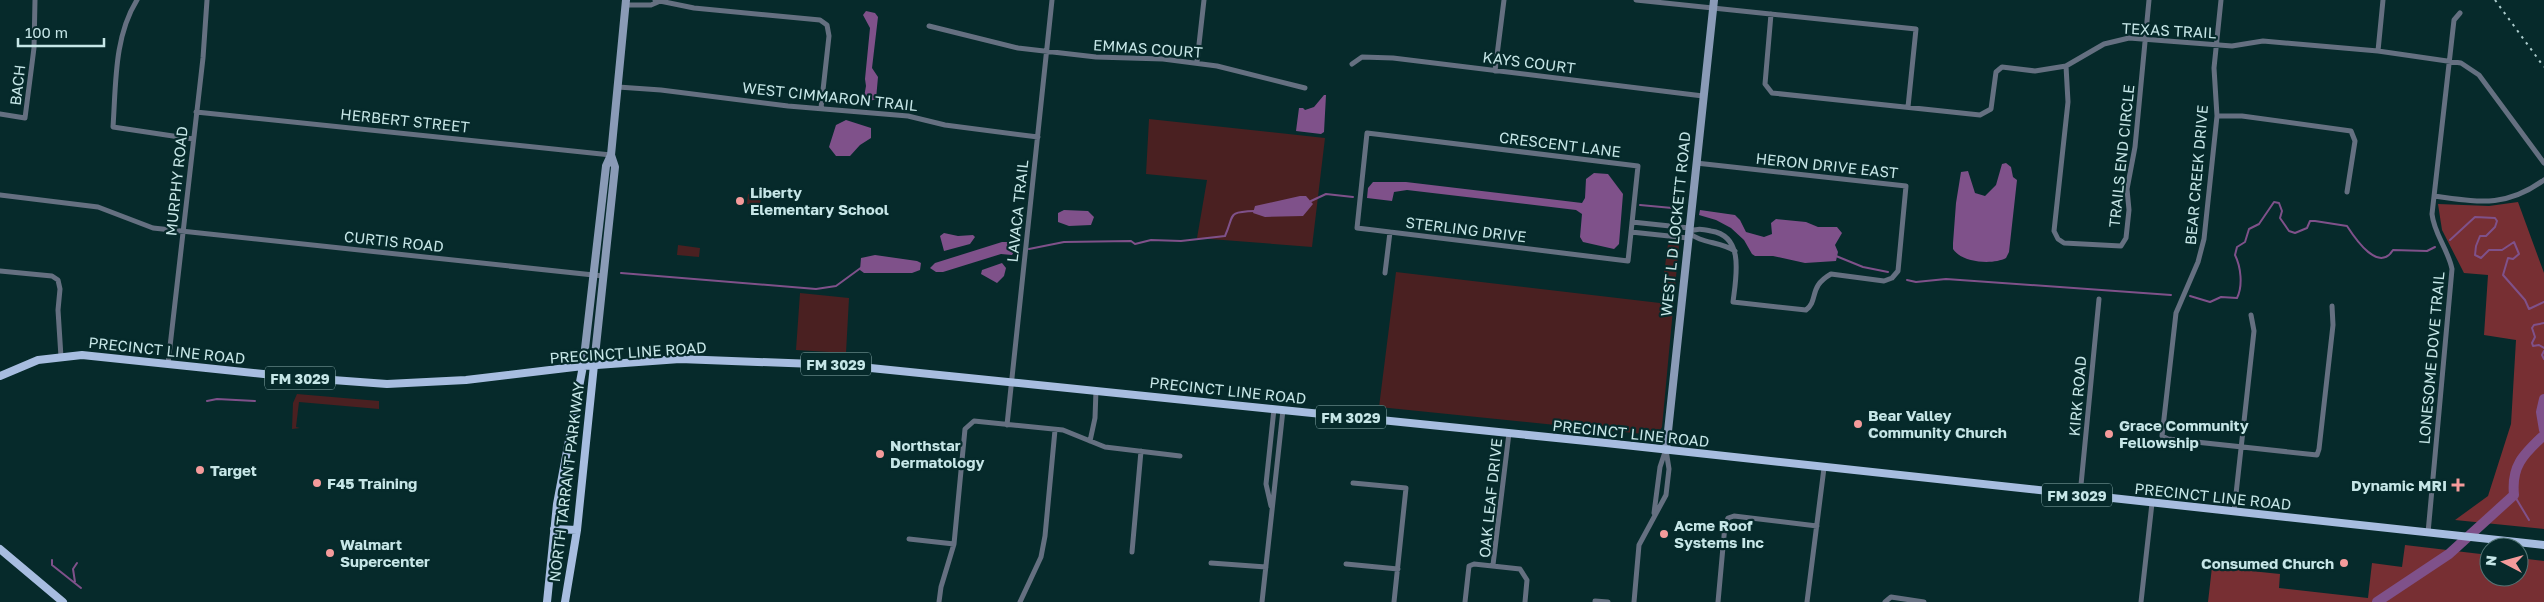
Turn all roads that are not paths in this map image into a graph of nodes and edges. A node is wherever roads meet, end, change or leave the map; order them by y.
1 (35, 0) edge
2 (137, 0) edge
3 (207, 0) edge
4 (1052, 0) edge
5 (1204, 0) edge
6 (1504, 0) edge
7 (1636, 0) edge
8 (2149, 0) edge
9 (2221, 0) edge
10 (2384, 0) edge
11 (657, 1) edge
12 (626, 2) edge
13 (1714, 4) edge
14 (2460, 13) dead end
15 (1771, 14) junction
16 (930, 26) dead end
17 (2145, 39) junction
18 (2216, 45) junction
19 (2378, 51) junction
20 (1047, 52) junction
21 (1197, 62) junction
22 (2449, 62) junction
23 (1352, 64) dead end
24 (2066, 66) junction
25 (1495, 70) junction
26 (618, 87) junction
27 (1305, 88) dead end
28 (1703, 96) junction
29 (1908, 107) junction
30 (821, 108) junction
31 (196, 112) junction
32 (0, 114) edge
33 (2217, 116) junction
34 (1367, 133) joint
35 (1038, 138) junction
36 (193, 139) junction
37 (611, 155) junction
38 (1696, 163) junction
39 (2544, 163) edge
40 (2544, 180) edge
41 (2347, 192) dead end
42 (0, 195) edge
43 (2434, 196) junction
44 (1632, 222) junction
45 (183, 231) junction
46 (1390, 232) junction
47 (1631, 232) junction
48 (1688, 233) junction
49 (1734, 251) junction
50 (0, 271) edge
51 (1385, 273) dead end
52 (598, 275) junction
53 (2099, 299) dead end
54 (2332, 306) dead end
55 (2251, 315) dead end
56 (61, 356) junction
57 (168, 364) junction
58 (594, 365) junction
59 (583, 366) junction
60 (0, 376) edge
61 (1011, 381) junction
62 (1096, 390) junction
63 (1274, 409) junction
64 (1283, 410) junction
65 (1007, 424) junction
66 (1055, 430) junction
67 (1509, 433) junction
68 (1090, 441) junction
69 (2241, 447) junction
70 (1666, 450) junction
71 (1141, 451) junction
72 (1180, 456) dead end
73 (1824, 468) junction
74 (1353, 483) dead end
75 (2080, 495) junction
76 (2152, 503) junction
77 (1272, 509) junction
78 (2234, 512) junction
79 (1654, 516) junction
80 (1817, 526) junction
81 (554, 529) junction
82 (577, 530) junction
83 (2428, 533) junction
84 (909, 539) dead end
85 (954, 544) junction
86 (2544, 545) edge
87 (0, 549) edge
88 (1132, 552) dead end
89 (1211, 563) dead end
90 (1346, 564) dead end
91 (1493, 565) junction
92 (1266, 568) junction
93 (1398, 569) junction
94 (1886, 600) edge
95 (1596, 601) edge
96 (63, 602) edge
97 (547, 602) edge
98 (565, 602) edge
99 (939, 602) edge
100 (1020, 602) edge
101 (1262, 602) edge
102 (1394, 602) edge
103 (1465, 602) edge
104 (1525, 602) edge
105 (1608, 602) edge
106 (1634, 602) edge
107 (1718, 602) edge
108 (1807, 602) edge
109 (1924, 602) edge
110 (2141, 602) edge

1 - 32 street, BACH
2 - 36 street
3 - 31 street, MURPHY ROAD
4 - 20 street, LAVACA TRAIL
5 - 21 street
6 - 25 street
7 - 13 street
8 - 17 street
9 - 18 street, BEAR CREEK DRIVE
10 - 19 street
11 - 12 street
11 - 30 street
12 - 26 main road
13 - 15 street
13 - 28 main road, WEST L D LOCKETT ROAD
14 - 22 street, LONESOME DOVE TRAIL
15 - 29 street, TEXAS TRAIL
15 - 29 street
16 - 20 street, EMMAS COURT
17 - 18 street, TEXAS TRAIL
17 - 24 street, TEXAS TRAIL
17 - 24 street, TRAILS END CIRCLE
18 - 19 street, TEXAS TRAIL
18 - 33 street, BEAR CREEK DRIVE
19 - 22 street, TEXAS TRAIL
20 - 21 street, EMMAS COURT
20 - 35 street, LAVACA TRAIL
21 - 27 street, EMMAS COURT
22 - 39 street, TEXAS TRAIL
22 - 43 street, LONESOME DOVE TRAIL
23 - 25 street, KAYS COURT
24 - 29 street, TEXAS TRAIL
25 - 28 street, KAYS COURT
26 - 30 street, WEST CIMMARON TRAIL
26 - 37 main road
28 - 38 main road, WEST L D LOCKETT ROAD
30 - 35 street, WEST CIMMARON TRAIL
31 - 36 street, MURPHY ROAD
31 - 37 street, HERBERT STREET
33 - 41 street
33 - 69 street, BEAR CREEK DRIVE
34 - 44 street, CRESCENT LANE
34 - 46 street, STERLING DRIVE
35 - 61 street, LAVACA TRAIL
36 - 45 street, MURPHY ROAD
37 - 52 main road
38 - 48 main road, WEST L D LOCKETT ROAD
38 - 49 street, HERON DRIVE EAST
40 - 43 street
42 - 45 street, CURTIS ROAD
43 - 83 street, LONESOME DOVE TRAIL
44 - 47 street, STERLING DRIVE
44 - 48 street
45 - 52 street, CURTIS ROAD
45 - 57 street, MURPHY ROAD
46 - 47 street, STERLING DRIVE
46 - 51 street
47 - 48 street
48 - 49 street
48 - 49 street
48 - 70 main road, WEST L D LOCKETT ROAD
50 - 56 street
52 - 58 main road
52 - 59 main road
53 - 75 street, KIRK ROAD
54 - 69 street
55 - 69 street
56 - 57 main road, PRECINCT LINE ROAD / FM 3029
56 - 60 main road, PRECINCT LINE ROAD / FM 3029
57 - 59 main road, PRECINCT LINE ROAD / FM 3029
58 - 59 main road, PRECINCT LINE ROAD / FM 3029
58 - 61 main road, PRECINCT LINE ROAD / FM 3029
58 - 82 main road, NORTH TARRANT PARKWAY
59 - 81 main road, NORTH TARRANT PARKWAY
61 - 62 main road, PRECINCT LINE ROAD / FM 3029
61 - 65 street, LAVACA TRAIL
62 - 63 main road, PRECINCT LINE ROAD / FM 3029
62 - 68 street
63 - 64 main road, PRECINCT LINE ROAD / FM 3029
63 - 77 street
64 - 67 main road, PRECINCT LINE ROAD / FM 3029
64 - 77 street
65 - 66 street
65 - 85 street
66 - 68 street
66 - 100 street
67 - 70 main road, PRECINCT LINE ROAD / FM 3029
67 - 91 street, OAK LEAF DRIVE
68 - 71 street
69 - 78 street
70 - 73 main road, PRECINCT LINE ROAD / FM 3029
70 - 79 street
70 - 79 street
71 - 72 street
71 - 88 street
73 - 75 main road, PRECINCT LINE ROAD / FM 3029
73 - 80 street
74 - 93 street
75 - 76 main road, PRECINCT LINE ROAD / FM 3029
76 - 78 main road, PRECINCT LINE ROAD / FM 3029
76 - 110 street
77 - 92 street
78 - 83 main road, PRECINCT LINE ROAD / FM 3029
79 - 106 street
80 - 107 street
80 - 108 street
81 - 82 main road
81 - 97 main road, NORTH TARRANT PARKWAY
82 - 98 main road, NORTH TARRANT PARKWAY
83 - 86 main road, PRECINCT LINE ROAD / FM 3029
84 - 85 street
85 - 99 street
87 - 96 main road
89 - 92 street
90 - 93 street
91 - 103 street
91 - 104 street, OAK LEAF DRIVE
92 - 101 street
93 - 102 street
94 - 109 street
95 - 105 street

